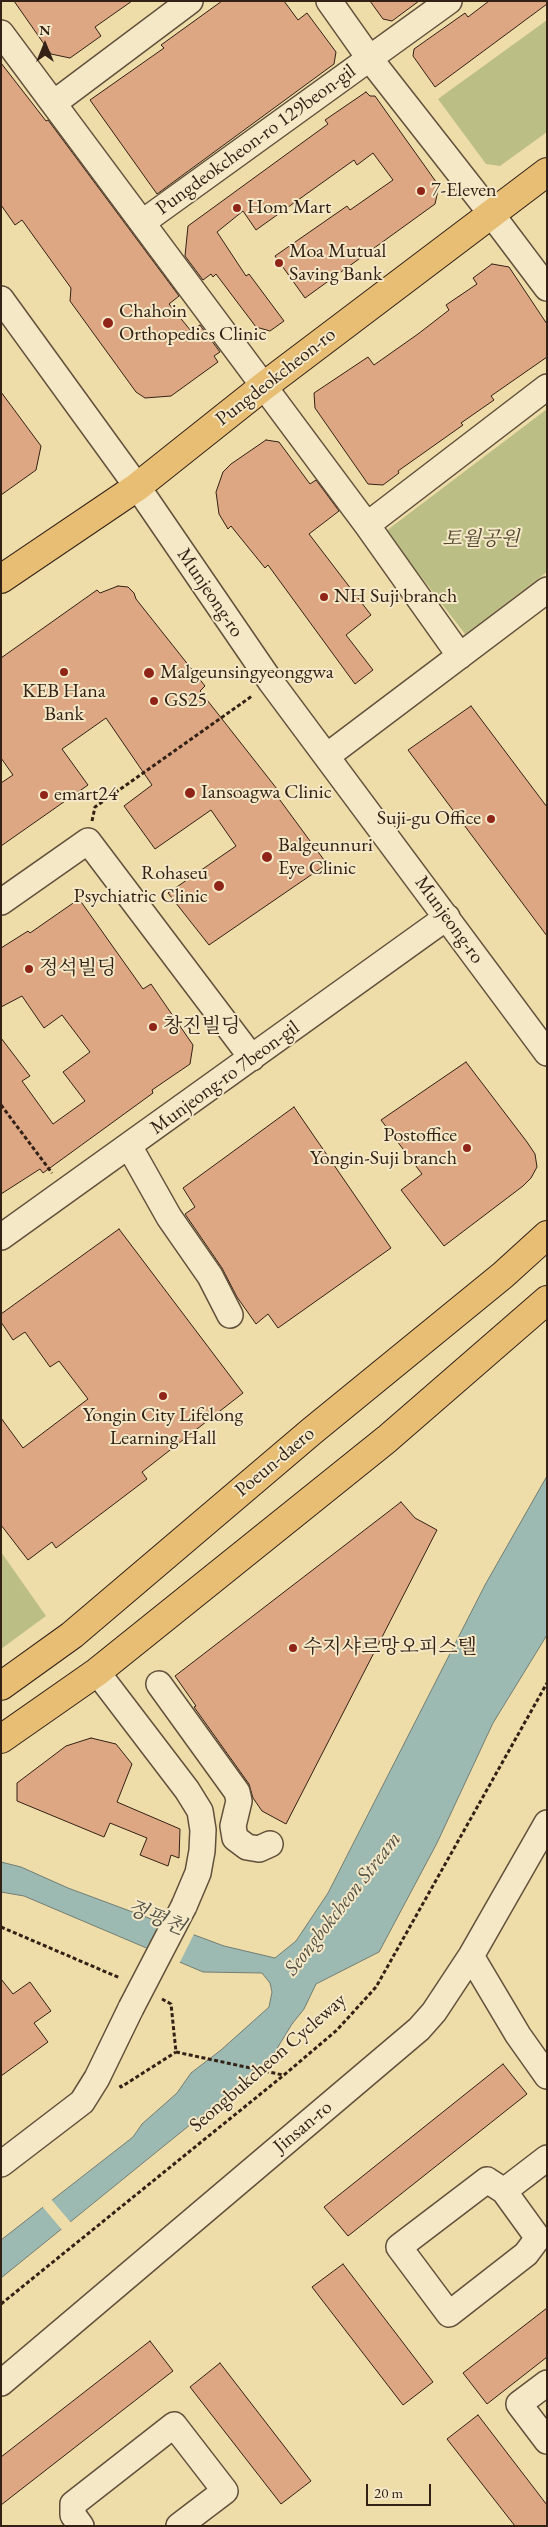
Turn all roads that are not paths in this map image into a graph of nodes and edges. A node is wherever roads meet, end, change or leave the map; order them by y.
1 (190, 1) edge
2 (329, 1) edge
3 (449, 1) edge
4 (1, 33) edge
5 (370, 59) junction
6 (54, 103) junction
7 (547, 172) edge
8 (491, 212) junction
9 (143, 222) junction
10 (547, 288) edge
11 (1, 299) edge
12 (264, 386) junction
13 (547, 387) edge
14 (137, 487) junction
15 (367, 525) junction
16 (1, 579) edge
17 (547, 590) edge
18 (460, 656) junction
19 (327, 756) junction
20 (1, 902) edge
21 (447, 917) junction
22 (547, 1053) edge
23 (252, 1058) junction
24 (129, 1146) junction
25 (547, 1235) edge
26 (1, 1237) edge
27 (547, 1300) edge
28 (230, 1315) dead end
29 (97, 1672) junction
30 (159, 1684) dead end
31 (1, 1686) edge
32 (1, 1739) edge
33 (205, 1744) junction
34 (171, 1769) junction
35 (547, 1823) edge
36 (270, 1844) dead end
37 (471, 1956) junction
38 (547, 2076) edge
39 (547, 2158) edge
40 (1, 2164) edge
41 (504, 2191) junction
42 (542, 2238) edge
43 (1, 2382) edge
44 (547, 2383) edge
45 (547, 2441) edge
46 (71, 2522) edge
47 (180, 2526) edge

1 - 6 street
2 - 5 street
3 - 5 street, Pungdeokcheon-ro 129beon-gil
4 - 6 street, Pungdeokcheon-ro 129beon-gil
5 - 8 street
5 - 9 street, Pungdeokcheon-ro 129beon-gil
6 - 9 street, Pungdeokcheon-ro 129beon-gil
7 - 8 main road, Pungdeokcheon-ro
8 - 10 street
8 - 12 main road, Pungdeokcheon-ro
9 - 12 street, Pungdeokcheon-ro 129beon-gil
11 - 14 street, Munjeong-ro
12 - 14 main road, Pungdeokcheon-ro
12 - 15 street, Pungdeokcheon-ro 129beon-gil
13 - 15 street
14 - 16 main road, Pungdeokcheon-ro
14 - 19 street, Munjeong-ro
15 - 18 street, Pungdeokcheon-ro 129beon-gil
17 - 18 street
18 - 19 street
19 - 21 street, Munjeong-ro
20 - 23 street
21 - 22 street, Munjeong-ro
21 - 23 street, Munjeong-ro 7beon-gil
23 - 24 street, Munjeong-ro 7beon-gil
24 - 26 street, Munjeong-ro 7beon-gil
24 - 28 street
25 - 31 main road, Poeun-daero
27 - 29 main road
29 - 32 main road
29 - 34 street
30 - 33 street
33 - 34 street
33 - 36 street
34 - 40 street, bridge
35 - 37 street, Jinsan-ro
37 - 38 street
37 - 43 street, Jinsan-ro
39 - 41 street
41 - 42 street
41 - 42 street
44 - 45 street
46 - 47 street

